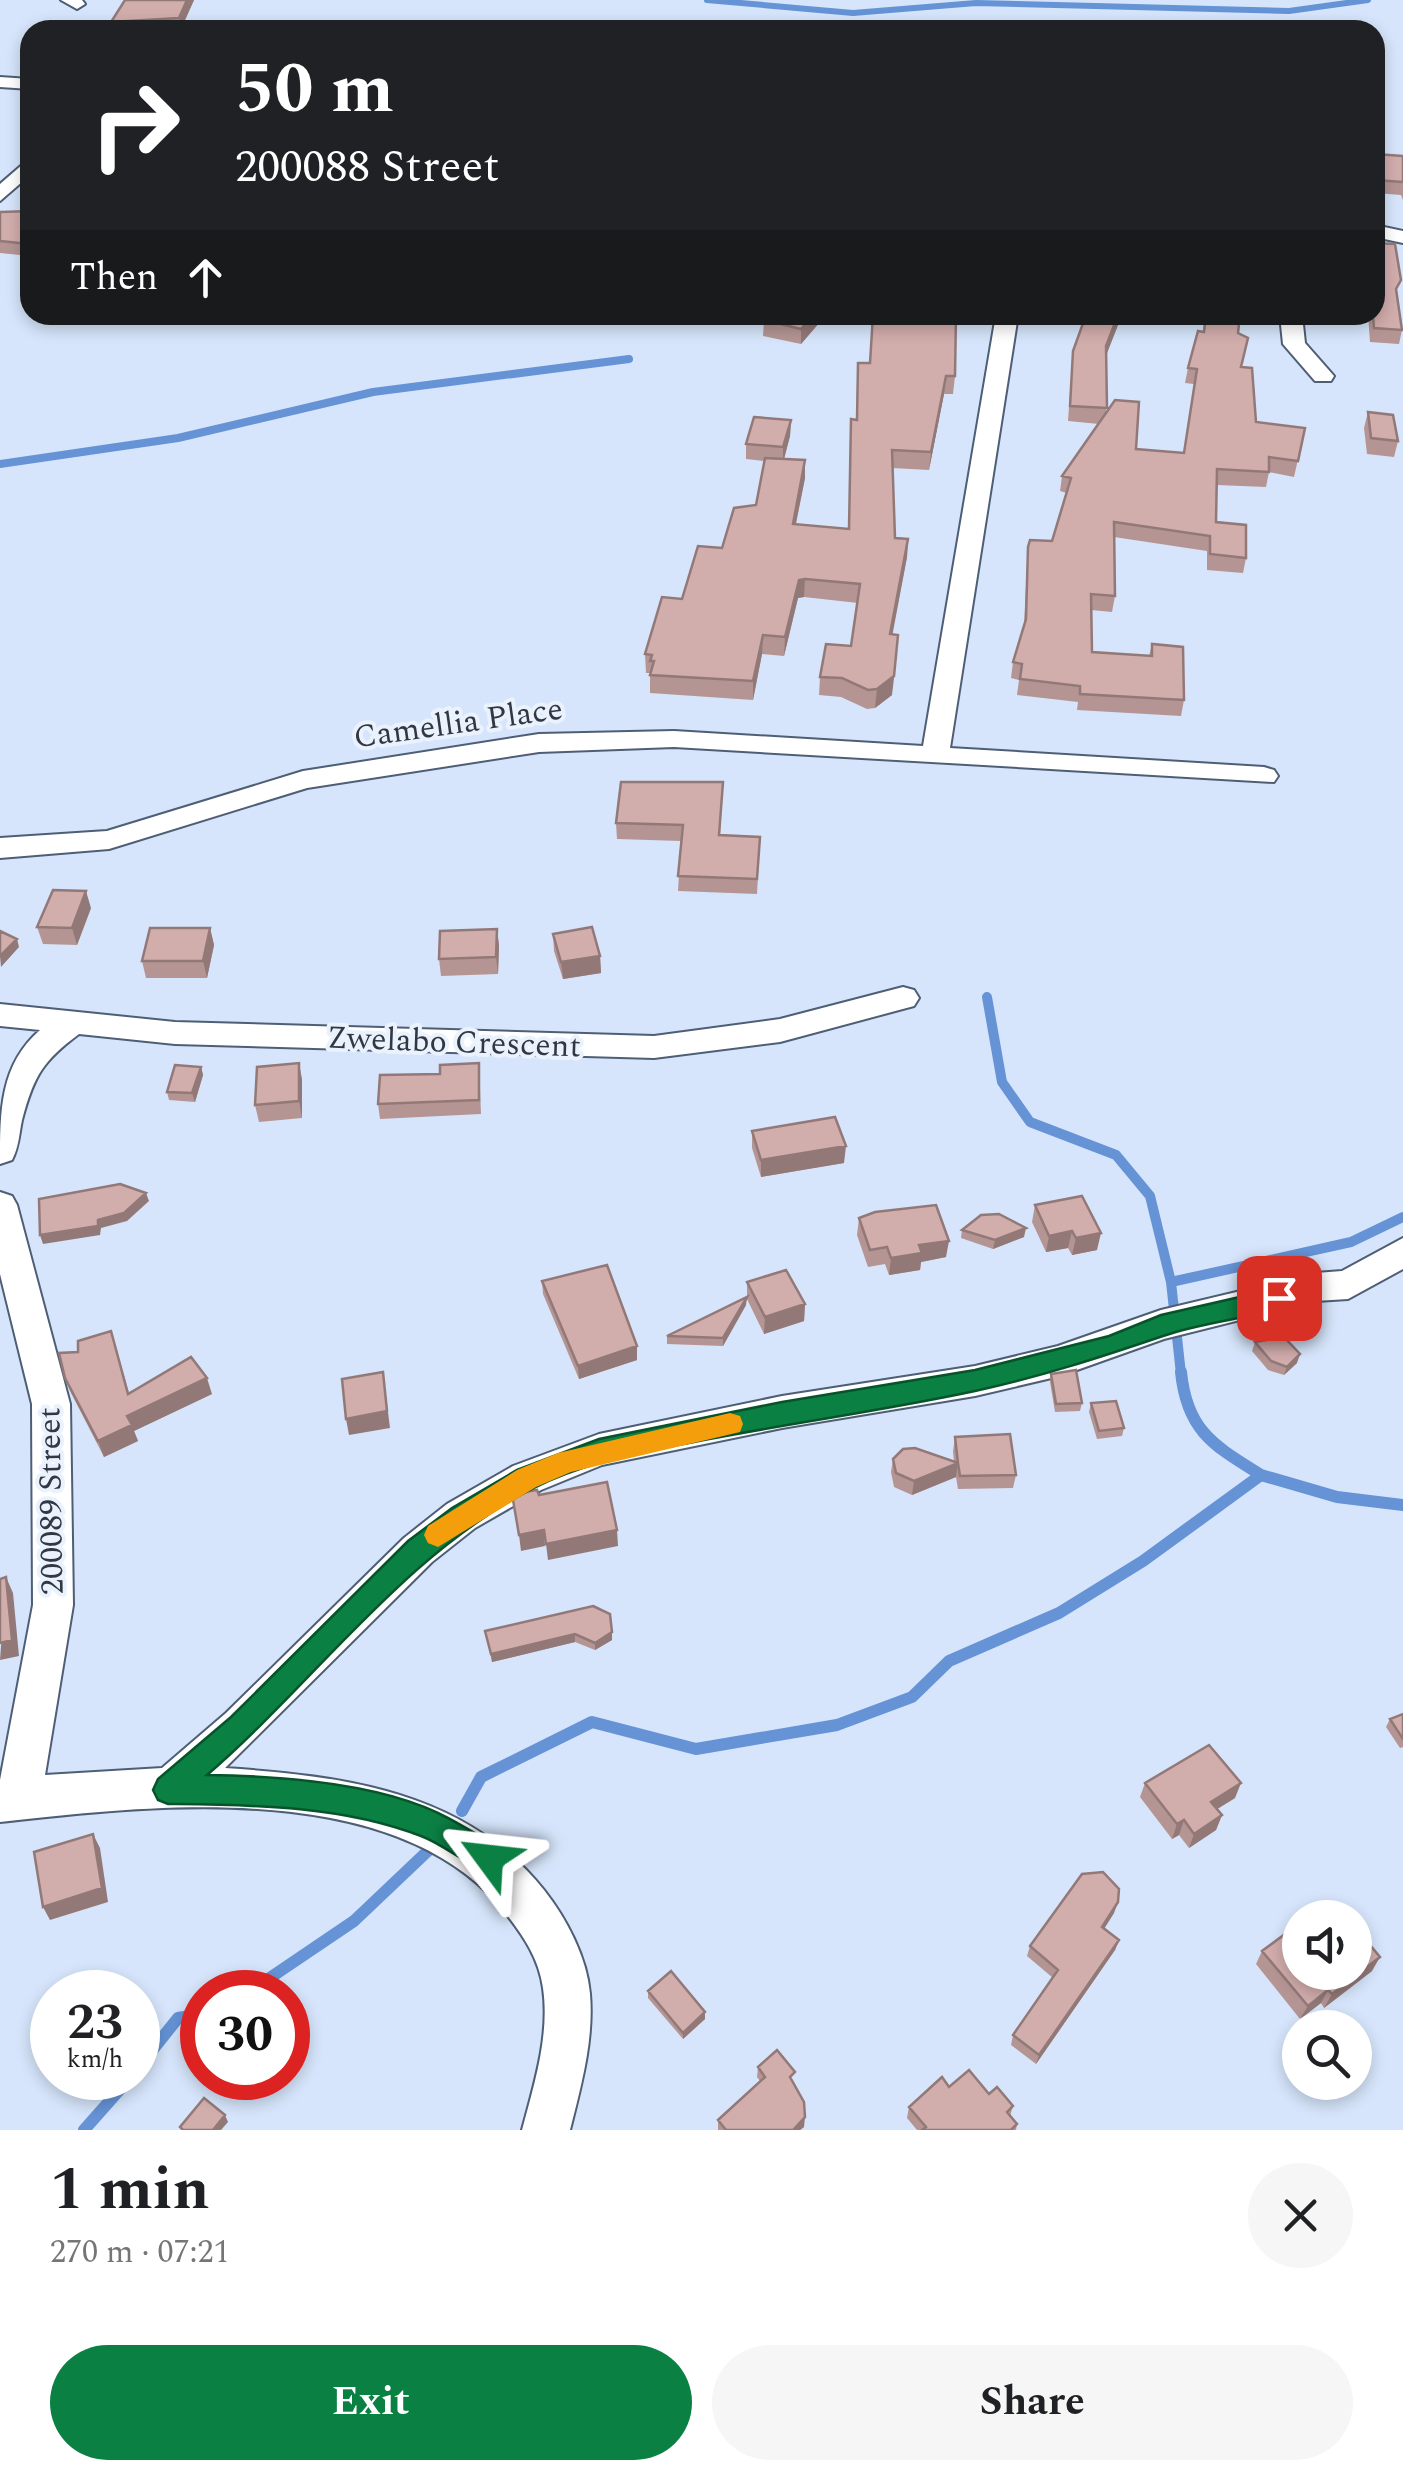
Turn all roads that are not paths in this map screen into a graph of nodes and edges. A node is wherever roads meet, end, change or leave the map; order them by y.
1 (20, 175) edge
2 (0, 197) edge
3 (1005, 325) edge
4 (1291, 325) edge
5 (1323, 376) dead end
6 (936, 755) junction
7 (1264, 776) dead end
8 (0, 848) edge
9 (904, 998) dead end
10 (0, 1016) edge
11 (70, 1025) junction
12 (0, 1151) edge
13 (0, 1206) edge
14 (1403, 1252) edge
15 (168, 1790) junction
16 (9, 1800) edge
17 (546, 2130) edge

1 - 2 street
3 - 6 street
4 - 5 street
6 - 7 street, Camellia Place
6 - 8 street, Camellia Place
9 - 11 street, Zwelabo Crescent
10 - 11 street, Zwelabo Crescent
11 - 12 street
13 - 16 street, 200089 Street
14 - 15 street
15 - 16 street
15 - 17 street

